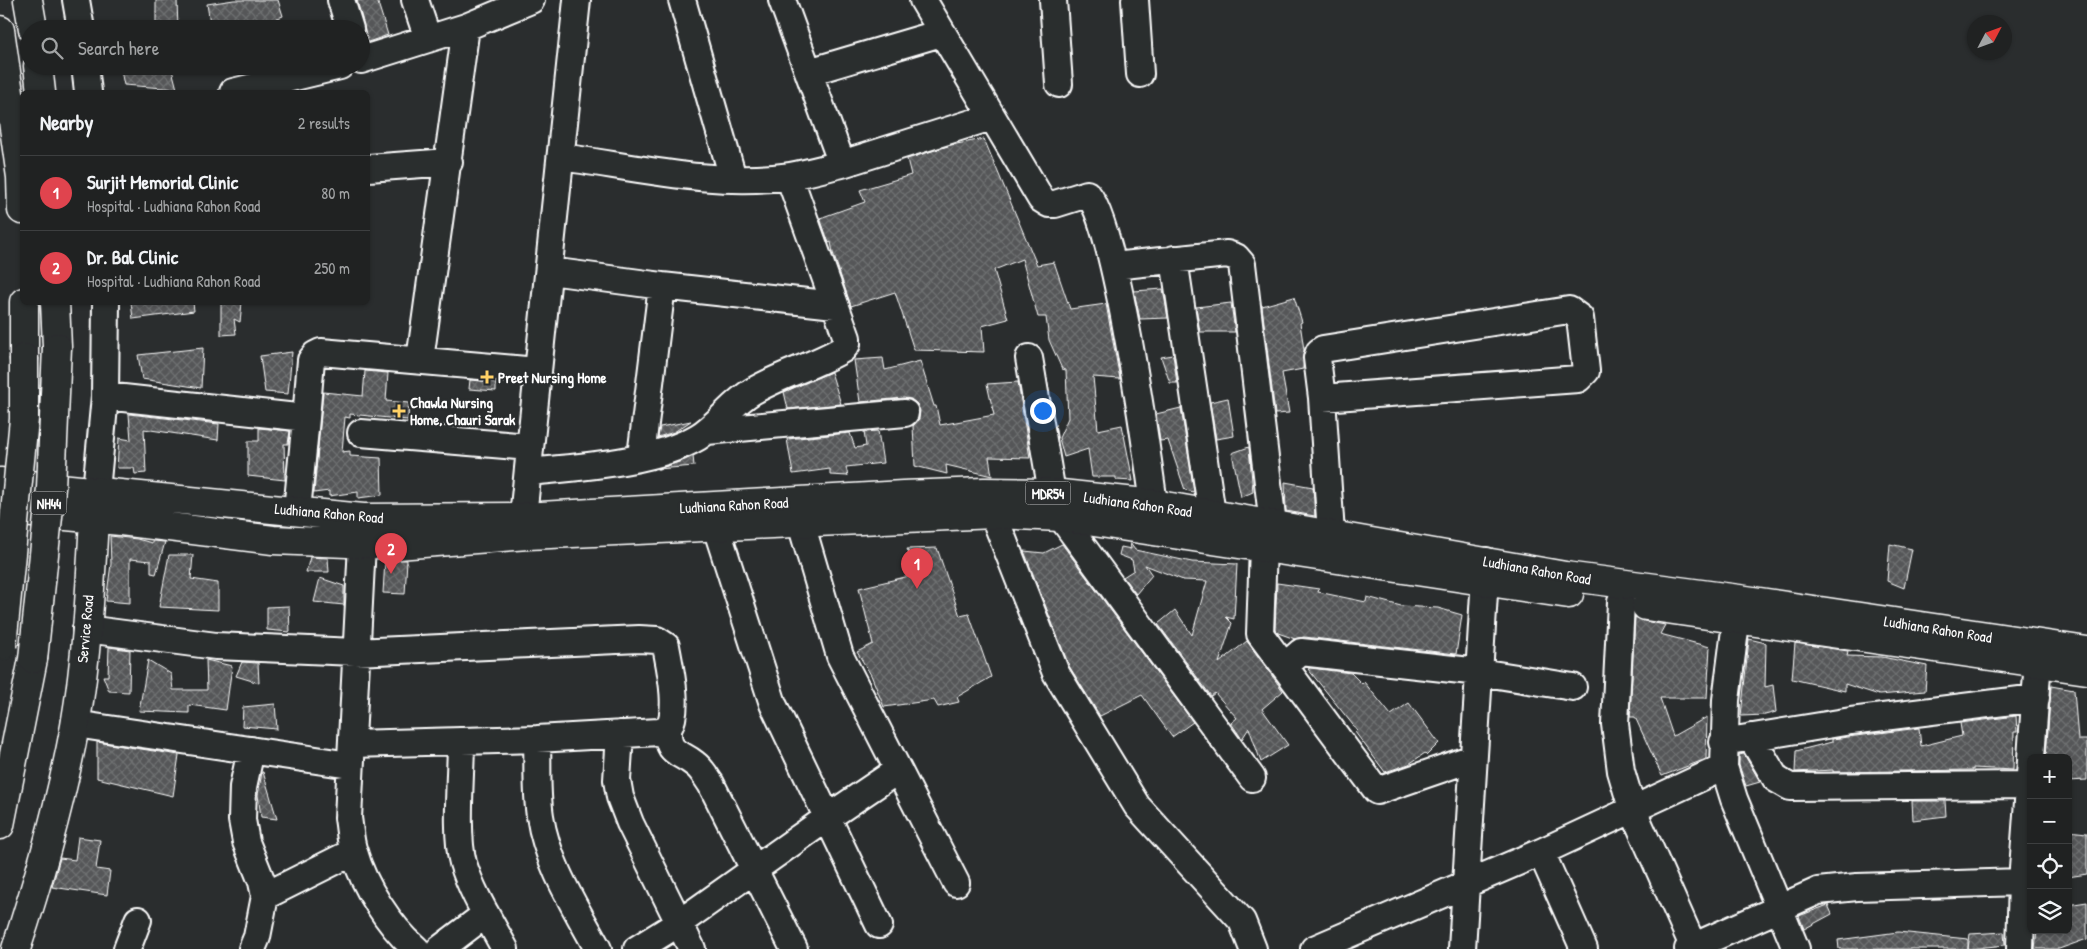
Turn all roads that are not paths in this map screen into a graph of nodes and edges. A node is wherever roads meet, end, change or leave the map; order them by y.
1 (28, 0) edge
2 (76, 0) edge
3 (341, 0) edge
4 (415, 0) edge
5 (531, 0) edge
6 (578, 0) edge
7 (682, 0) edge
8 (782, 0) edge
9 (923, 0) edge
10 (1053, 0) edge
11 (1135, 0) edge
12 (502, 5) edge
13 (31, 20) edge
14 (79, 20) edge
15 (347, 20) edge
16 (466, 27) junction
17 (0, 30) edge
18 (941, 33) junction
19 (428, 39) junction
20 (370, 57) edge
21 (809, 72) junction
22 (1140, 74) dead end
23 (39, 75) edge
24 (86, 75) edge
25 (303, 75) edge
26 (1060, 84) dead end
27 (41, 90) edge
28 (88, 90) edge
29 (241, 90) edge
30 (992, 117) junction
31 (561, 157) junction
32 (449, 162) junction
33 (842, 164) junction
34 (370, 168) edge
35 (20, 171) edge
36 (789, 176) junction
37 (732, 178) junction
38 (1174, 260) junction
39 (1114, 266) junction
40 (550, 271) junction
41 (662, 286) junction
42 (24, 305) edge
43 (55, 305) edge
44 (106, 305) edge
45 (835, 305) junction
46 (1029, 358) dead end
47 (420, 360) junction
48 (536, 371) junction
49 (105, 396) junction
50 (1322, 398) junction
51 (905, 413) dead end
52 (306, 418) junction
53 (706, 431) junction
54 (361, 433) dead end
55 (641, 456) junction
56 (529, 460) junction
57 (0, 482) edge
58 (96, 491) junction
59 (989, 503) junction
60 (1154, 504) junction
61 (1056, 505) junction
62 (0, 510) edge
63 (298, 511) junction
64 (798, 513) junction
65 (1212, 514) junction
66 (523, 517) junction
67 (94, 518) junction
68 (716, 527) junction
69 (1331, 534) junction
70 (1268, 536) junction
71 (362, 544) junction
72 (1485, 572) junction
73 (1620, 602) junction
74 (1738, 609) junction
75 (86, 629) junction
76 (2087, 651) edge
77 (355, 652) junction
78 (1, 653) edge
79 (2039, 654) junction
80 (1285, 666) junction
81 (2087, 670) edge
82 (1479, 672) junction
83 (1573, 687) dead end
84 (2036, 698) junction
85 (75, 724) junction
86 (668, 729) junction
87 (620, 734) junction
88 (1751, 737) junction
89 (537, 739) junction
90 (461, 741) junction
91 (251, 750) junction
92 (351, 754) junction
93 (2031, 754) edge
94 (1723, 755) junction
95 (1473, 758) junction
96 (2027, 768) edge
97 (898, 770) junction
98 (1252, 778) dead end
99 (2028, 799) edge
100 (1632, 808) junction
101 (827, 818) junction
102 (0, 826) edge
103 (353, 852) junction
104 (1542, 852) junction
105 (754, 869) junction
106 (956, 882) dead end
107 (2022, 882) junction
108 (1467, 884) junction
109 (265, 896) junction
110 (1779, 907) junction
111 (486, 914) junction
112 (138, 920) dead end
113 (679, 923) junction
114 (879, 924) dead end
115 (1691, 948) edge
116 (16, 949) edge
117 (126, 949) edge
118 (252, 949) edge
119 (416, 949) edge
120 (440, 949) edge
121 (505, 949) edge
122 (598, 949) edge
123 (637, 949) edge
124 (692, 949) edge
125 (794, 949) edge
126 (1253, 949) edge
127 (1314, 949) edge
128 (1462, 949) edge
129 (1584, 949) edge
130 (1796, 949) edge
131 (2020, 949) edge

1 - 13 main road
2 - 14 street
3 - 15 street
4 - 19 street
5 - 12 street
6 - 31 street
7 - 37 street
8 - 21 street
9 - 18 street
10 - 26 street
11 - 22 street
12 - 16 street
16 - 19 street
16 - 32 street
17 - 35 main road
18 - 21 street
18 - 30 street
19 - 20 street
21 - 33 street
23 - 27 main road
24 - 28 street
25 - 29 street
30 - 33 street
30 - 39 street
31 - 37 street
31 - 40 street
32 - 34 street
32 - 47 street
33 - 36 street
36 - 37 street
36 - 45 street
38 - 39 street
38 - 65 street
38 - 70 street
39 - 60 street
40 - 41 street
40 - 48 street
41 - 45 street
41 - 55 street
42 - 78 main road, NH44, bridge
43 - 102 main road, NH44, bridge
44 - 49 street, Service Road
45 - 53 street
46 - 61 street
47 - 48 street
47 - 52 street
48 - 56 street
49 - 52 street
49 - 58 street, Service Road
50 - 50 street
50 - 69 street
51 - 53 street
52 - 63 street
53 - 55 street
54 - 56 street
55 - 56 street
56 - 66 street
57 - 58 main road, Ludhiana Rahon Road / MDR54
58 - 63 main road, Ludhiana Rahon Road / MDR54
58 - 67 main road, Service Road
59 - 61 main road, Ludhiana Rahon Road / MDR54
59 - 64 main road, Ludhiana Rahon Road / MDR54
59 - 126 street
60 - 61 main road, Ludhiana Rahon Road / MDR54
60 - 65 main road, Ludhiana Rahon Road / MDR54
61 - 70 main road, Ludhiana Rahon Road / MDR54
61 - 98 street
62 - 67 main road, Ludhiana Rahon Road / MDR54
63 - 66 main road, Ludhiana Rahon Road / MDR54
64 - 66 main road, Ludhiana Rahon Road / MDR54
64 - 68 main road, Ludhiana Rahon Road / MDR54
64 - 97 street
65 - 70 main road, Ludhiana Rahon Road / MDR54
67 - 71 main road, Ludhiana Rahon Road / MDR54
67 - 75 main road, Service Road
68 - 71 main road, Ludhiana Rahon Road / MDR54
68 - 101 street
69 - 70 main road, Ludhiana Rahon Road / MDR54
69 - 72 main road, Ludhiana Rahon Road / MDR54
70 - 72 main road, Ludhiana Rahon Road / MDR54
70 - 80 street
71 - 77 street
72 - 73 main road, Ludhiana Rahon Road / MDR54
72 - 74 main road, Ludhiana Rahon Road / MDR54
72 - 82 street
73 - 74 main road, Ludhiana Rahon Road / MDR54
73 - 100 street
74 - 79 main road, Ludhiana Rahon Road / MDR54
74 - 94 street
75 - 77 street
75 - 85 main road, Service Road
76 - 79 main road, Ludhiana Rahon Road / MDR54
77 - 86 street
77 - 92 street
79 - 81 main road, Ludhiana Rahon Road / MDR54
79 - 84 street
80 - 82 street
80 - 95 street
82 - 83 street
82 - 95 street
84 - 88 street
84 - 93 street
85 - 91 street
85 - 116 main road, Service Road
86 - 87 street
86 - 105 street
87 - 89 street
87 - 113 street
88 - 94 street
88 - 96 street
89 - 90 street
89 - 122 street
90 - 92 street
90 - 111 street
91 - 92 street
91 - 109 street
92 - 103 street
94 - 100 street
94 - 110 street
95 - 108 street
97 - 101 street
97 - 106 street
99 - 107 street
100 - 104 street
100 - 115 street
101 - 105 street
101 - 114 street
103 - 109 street
103 - 119 street
104 - 108 street
104 - 129 street
105 - 113 street
105 - 125 street
107 - 110 street
107 - 131 street
108 - 127 street
108 - 128 street
109 - 118 street
110 - 115 street
110 - 130 street
111 - 120 street
111 - 121 street
112 - 117 street
113 - 123 street
113 - 124 street

